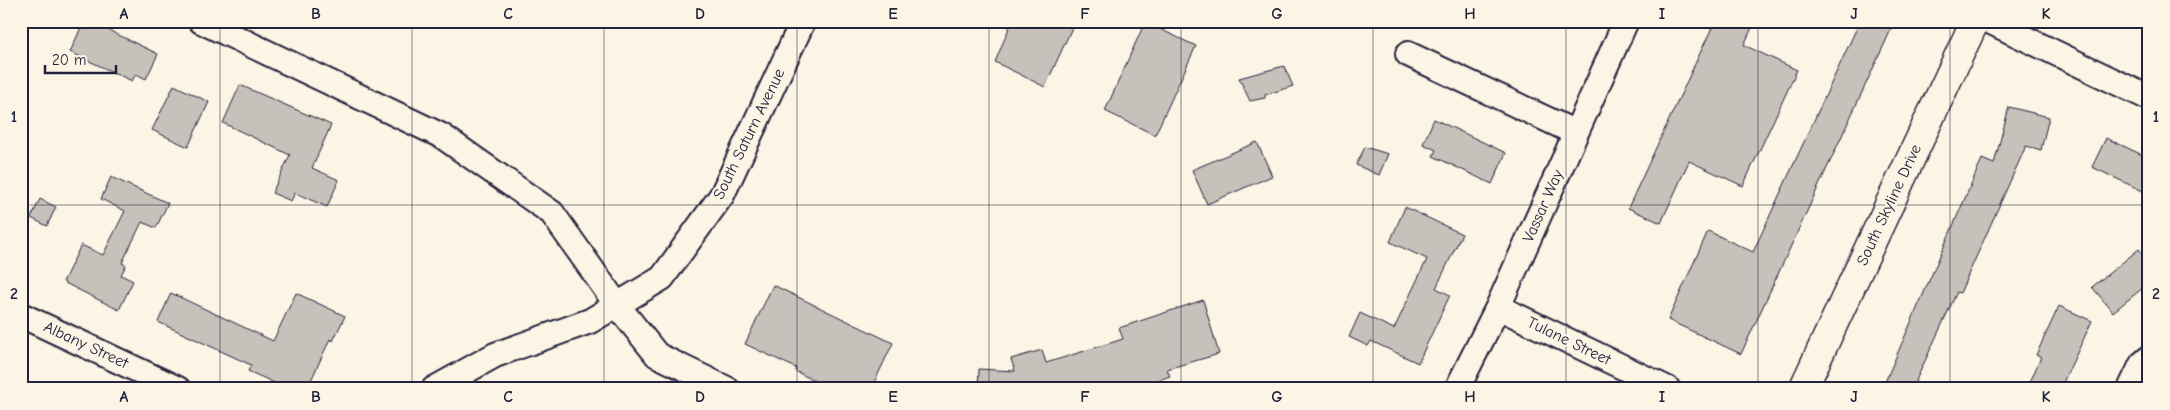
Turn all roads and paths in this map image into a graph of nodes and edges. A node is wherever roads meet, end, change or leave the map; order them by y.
1 (201, 21) edge
2 (803, 21) edge
3 (1626, 21) edge
4 (1975, 21) edge
5 (1989, 21) edge
6 (1408, 54) dead end
7 (2149, 98) edge
8 (1576, 133) junction
9 (617, 305) junction
10 (1498, 307) junction
11 (21, 315) edge
12 (2149, 358) edge
13 (178, 389) edge
14 (434, 389) edge
15 (727, 389) edge
16 (1457, 389) edge
17 (1668, 389) edge
18 (1804, 389) edge
19 (2130, 389) edge

1 - 9 street
2 - 9 street, South Saturn Avenue
3 - 8 street, Vassar Way
4 - 18 main road, South Skyline Drive
5 - 7 street
6 - 8 street
8 - 10 street, Vassar Way
9 - 14 street, South Saturn Avenue
9 - 15 street
10 - 16 street, Vassar Way
10 - 17 street, Tulane Street
11 - 13 street, Albany Street
12 - 19 street

